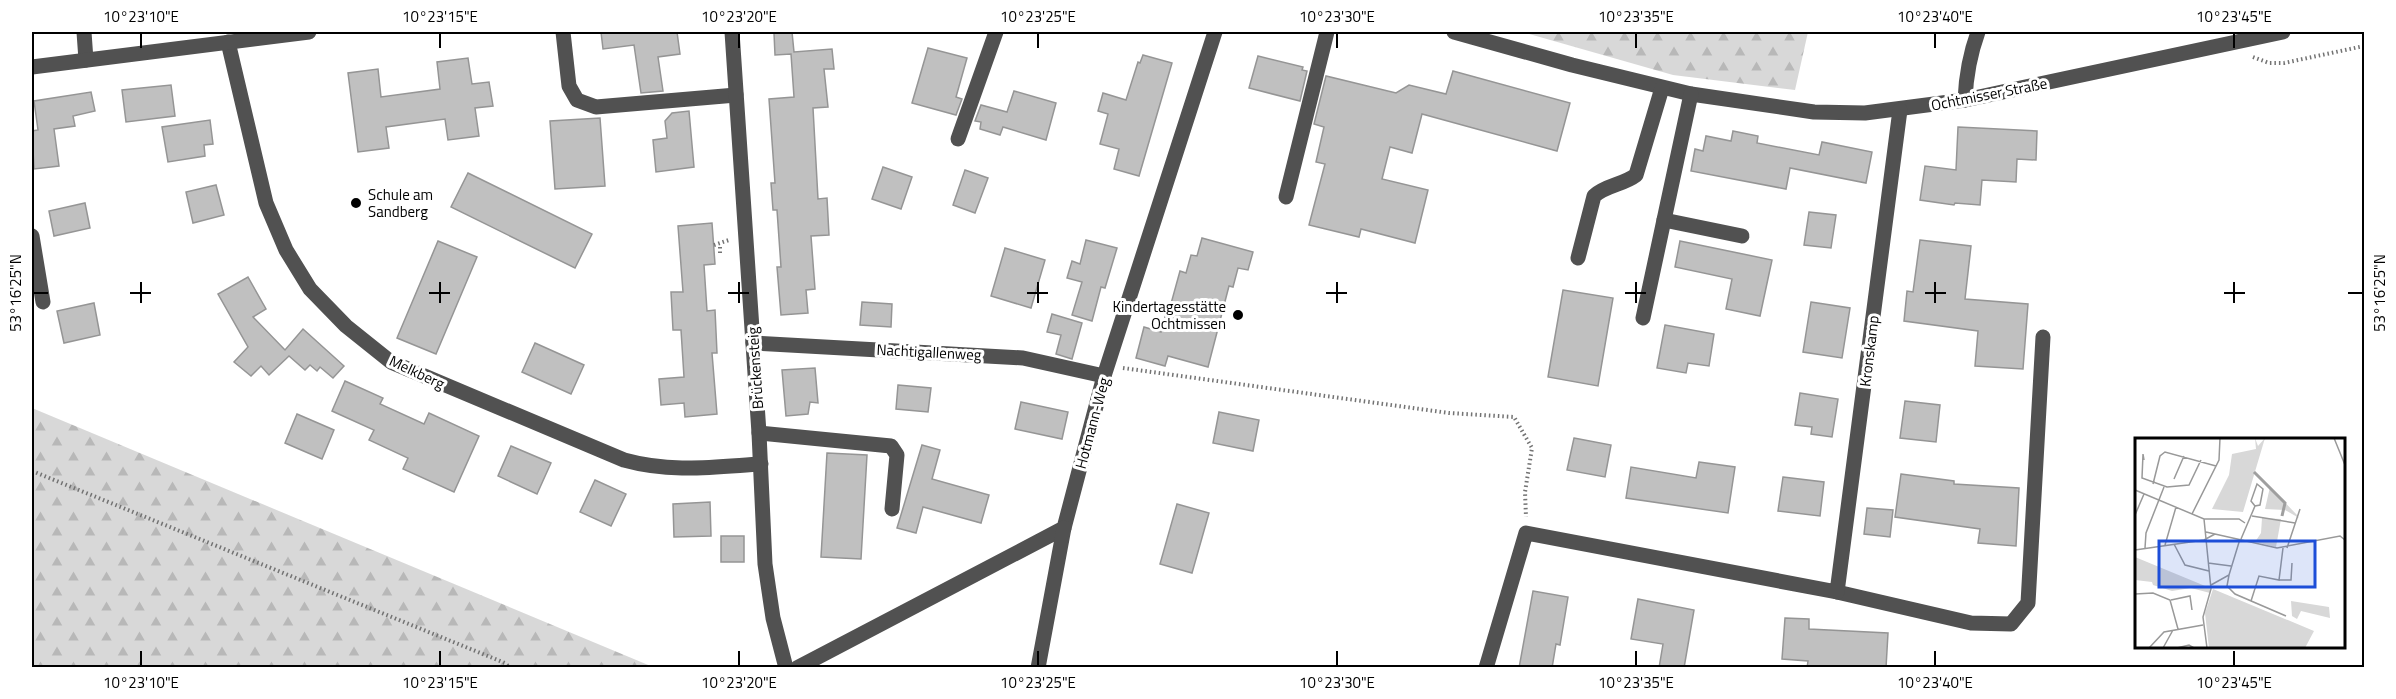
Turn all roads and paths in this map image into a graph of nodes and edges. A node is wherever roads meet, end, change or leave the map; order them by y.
1 (84, 32) edge
2 (309, 32) edge
3 (563, 32) edge
4 (732, 32) edge
5 (996, 32) edge
6 (1215, 32) edge
7 (1327, 32) edge
8 (1454, 32) edge
9 (1978, 32) edge
10 (2283, 32) edge
11 (228, 42) junction
12 (2364, 46) edge
13 (2249, 56) dead end
14 (86, 60) junction
15 (32, 67) edge
16 (1662, 88) junction
17 (1691, 94) junction
18 (736, 95) junction
19 (1965, 100) junction
20 (1900, 110) junction
21 (958, 139) dead end
22 (1286, 197) dead end
23 (1664, 220) junction
24 (32, 236) edge
25 (1742, 236) dead end
26 (720, 244) dead end
27 (720, 253) dead end
28 (1578, 258) dead end
29 (43, 302) dead end
30 (1643, 318) dead end
31 (2043, 336) dead end
32 (753, 343) junction
33 (1106, 370) junction
34 (759, 433) junction
35 (761, 464) junction
36 (32, 471) edge
37 (892, 509) dead end
38 (1064, 528) junction
39 (1526, 533) junction
40 (1838, 592) junction
41 (510, 668) edge
42 (786, 668) edge
43 (796, 668) edge
44 (1038, 668) edge
45 (1486, 668) edge

1 - 14 street
2 - 11 street
3 - 18 street
4 - 18 street, Brückensteig
5 - 21 street
6 - 33 street, Hotmann-Weg
7 - 22 street
8 - 16 street, Ochtmisser Straße
9 - 19 street
10 - 19 street, Ochtmisser Straße
11 - 14 street
11 - 35 street, Melkberg
12 - 13 path
14 - 15 street
16 - 17 street, Ochtmisser Straße
16 - 28 street
17 - 20 street, Ochtmisser Straße
17 - 23 street
18 - 32 street, Brückensteig
19 - 20 street, Ochtmisser Straße
20 - 40 street, Kronskamp
23 - 25 street
23 - 30 street
24 - 29 street
26 - 27 path
31 - 40 street
32 - 33 street, Nachtigallenweg
32 - 34 street, Brückensteig
33 - 38 street, Hotmann-Weg
33 - 39 path
34 - 35 street, Brückensteig
34 - 37 street
35 - 42 street, Brückensteig
36 - 41 path
38 - 43 street
38 - 44 street, Hotmann-Weg
39 - 40 street
39 - 45 street

